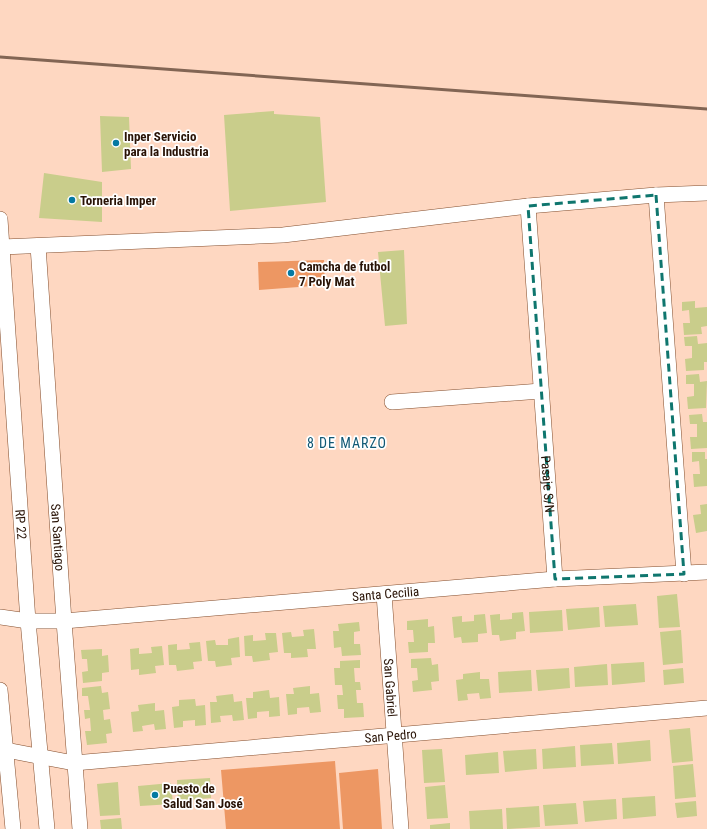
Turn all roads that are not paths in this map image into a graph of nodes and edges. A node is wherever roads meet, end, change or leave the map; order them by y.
1 (707, 193) edge
2 (656, 195) junction
3 (528, 206) junction
4 (0, 219) edge
5 (38, 246) junction
6 (2, 247) junction
7 (541, 391) junction
8 (392, 402) dead end
9 (707, 572) edge
10 (684, 574) junction
11 (555, 579) junction
12 (384, 594) junction
13 (0, 617) edge
14 (28, 621) junction
15 (64, 621) junction
16 (0, 690) edge
17 (707, 708) edge
18 (393, 735) junction
19 (3, 750) edge
20 (40, 756) junction
21 (74, 763) junction
22 (13, 829) edge
23 (47, 829) edge
24 (80, 829) edge
25 (401, 829) edge

1 - 2 street
2 - 3 street
2 - 10 street
3 - 5 street
3 - 7 street, Pasaje S/N
4 - 6 street, RP 22
5 - 6 street
5 - 15 street, San Santiago
6 - 14 street, RP 22
7 - 8 street
7 - 11 street, Pasaje S/N
9 - 10 street, Santa Cecilia
10 - 11 street, Santa Cecilia
11 - 12 street, Santa Cecilia
12 - 15 street, Santa Cecilia
12 - 18 street, San Gabriel
13 - 14 street, Santa Cecilia
14 - 15 street, Santa Cecilia
14 - 20 street, RP 22
15 - 21 street, San Santiago
16 - 19 street
17 - 18 street, San Pedro
18 - 21 street, San Pedro
18 - 25 street, San Gabriel
19 - 20 street, San Pedro
19 - 22 street
20 - 21 street, San Pedro
20 - 23 street, RP 22
21 - 24 street, San Santiago

